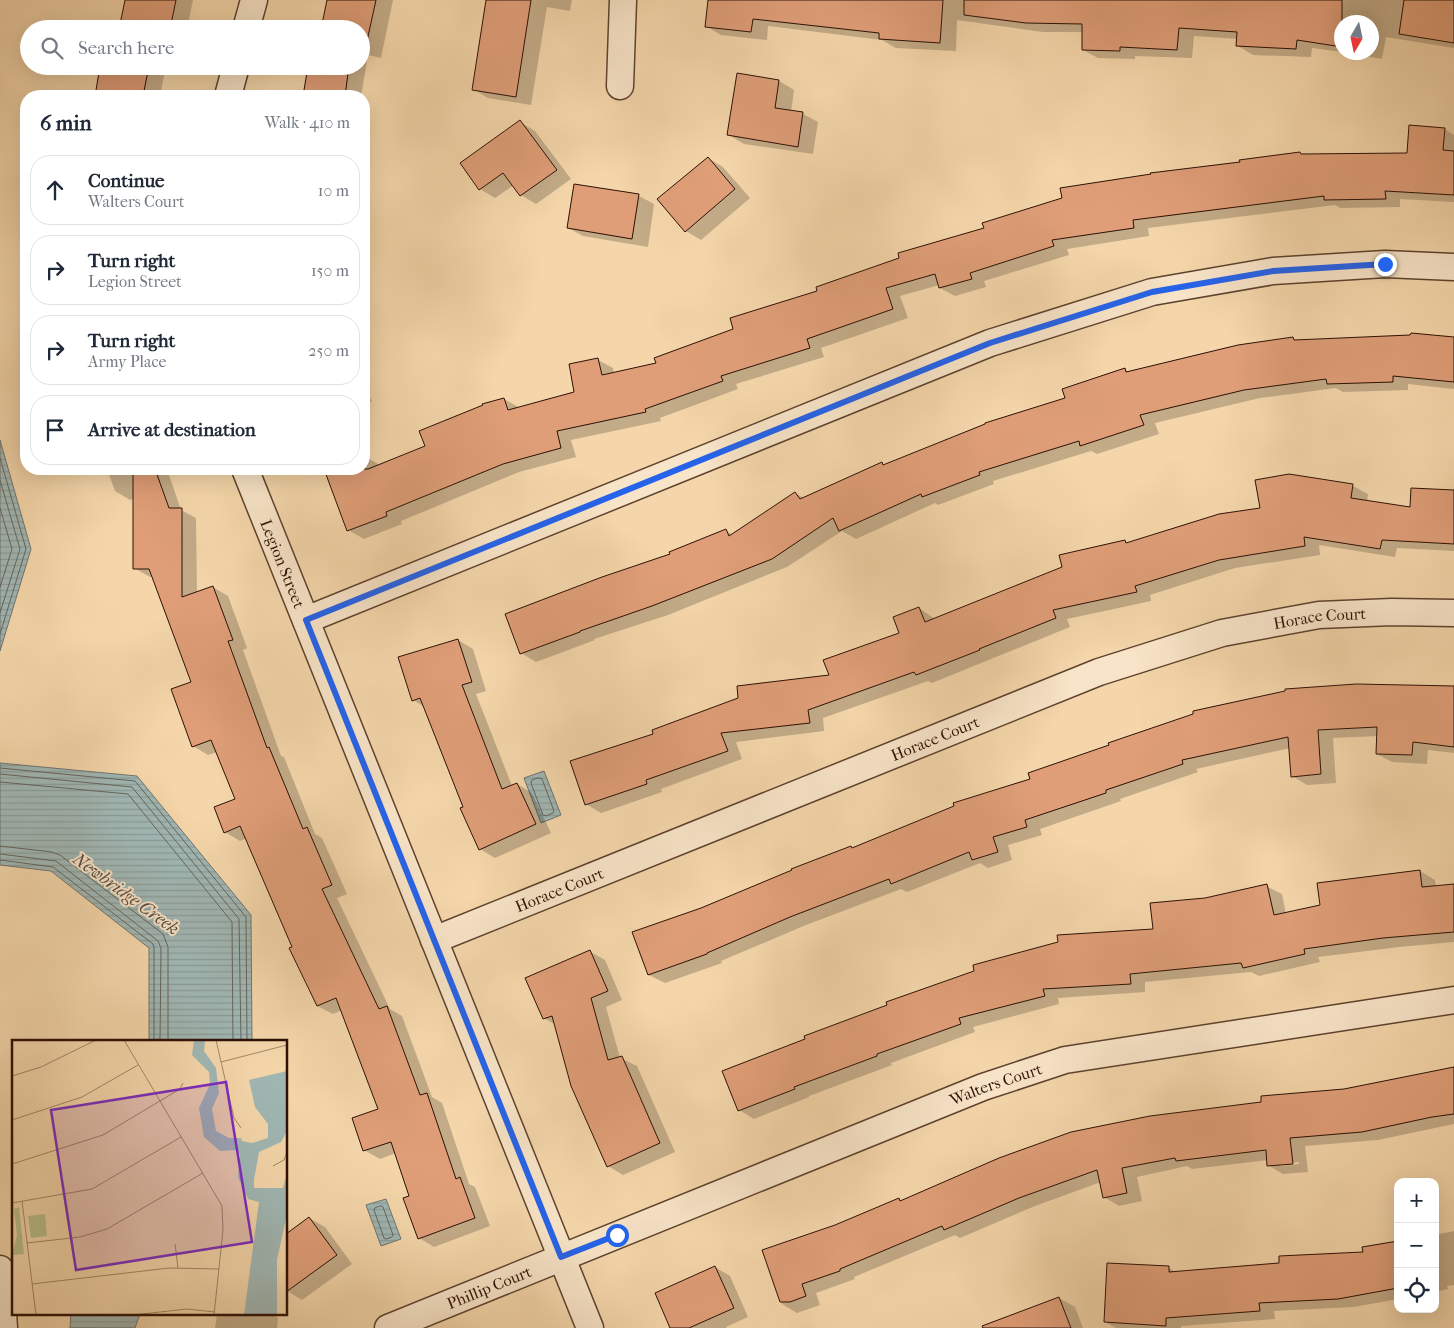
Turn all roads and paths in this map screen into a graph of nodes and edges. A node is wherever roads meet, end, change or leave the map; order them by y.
1 (254, 0) edge
2 (623, 0) edge
3 (248, 20) edge
4 (234, 75) edge
5 (620, 86) dead end
6 (230, 90) edge
7 (1454, 267) edge
8 (247, 475) edge
9 (1454, 613) edge
10 (306, 620) junction
11 (434, 940) junction
12 (1454, 1000) edge
13 (561, 1257) junction
14 (0, 1268) edge
15 (4, 1328) edge
16 (388, 1328) edge
17 (590, 1328) edge

1 - 3 street
2 - 5 street
4 - 6 street
7 - 10 street
8 - 10 street, Legion Street
9 - 11 street, Horace Court
10 - 11 street, Legion Street
11 - 13 street, Legion Street
12 - 13 street, Walters Court
13 - 16 street, Phillip Court
13 - 17 street, Legion Street
14 - 15 street

